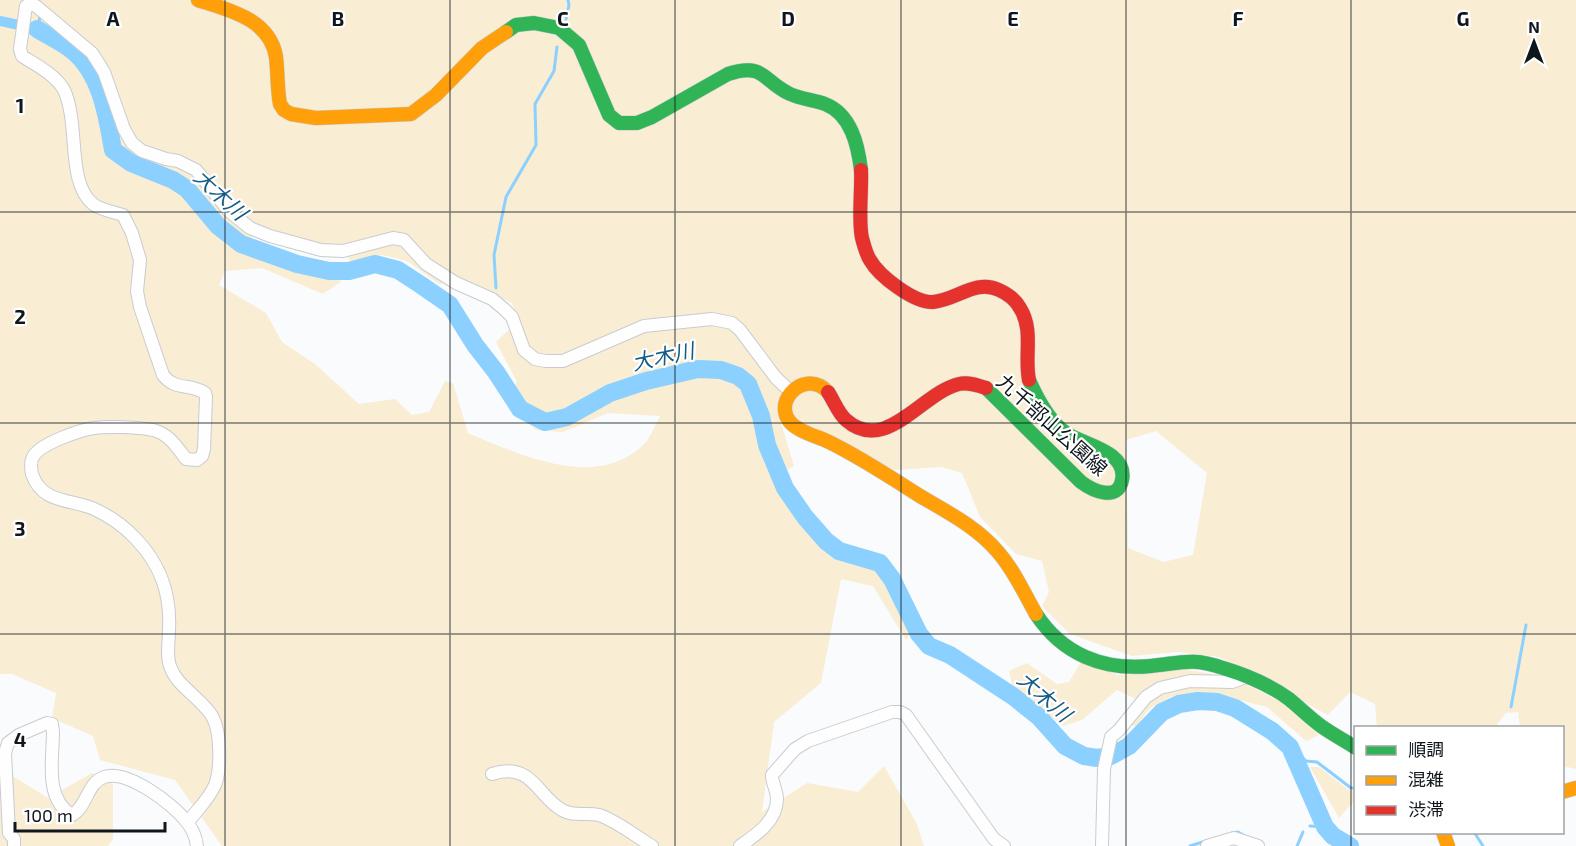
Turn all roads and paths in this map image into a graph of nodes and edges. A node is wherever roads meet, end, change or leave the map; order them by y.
1 (198, 0) edge
2 (790, 391) junction
3 (1246, 677) junction
4 (1354, 747) edge
5 (492, 774) dead end
6 (188, 822) junction
7 (4, 832) edge
8 (14, 846) edge
9 (197, 846) edge
10 (652, 846) edge
11 (740, 846) edge
12 (1004, 846) edge
13 (1102, 846) edge
14 (1207, 846) edge
15 (1258, 846) edge

1 - 2 main road, 九千部山公園線
2 - 3 main road
2 - 6 street
3 - 4 main road
3 - 13 street
5 - 10 street
6 - 7 street
6 - 9 street
7 - 8 street
11 - 12 street
14 - 15 street

